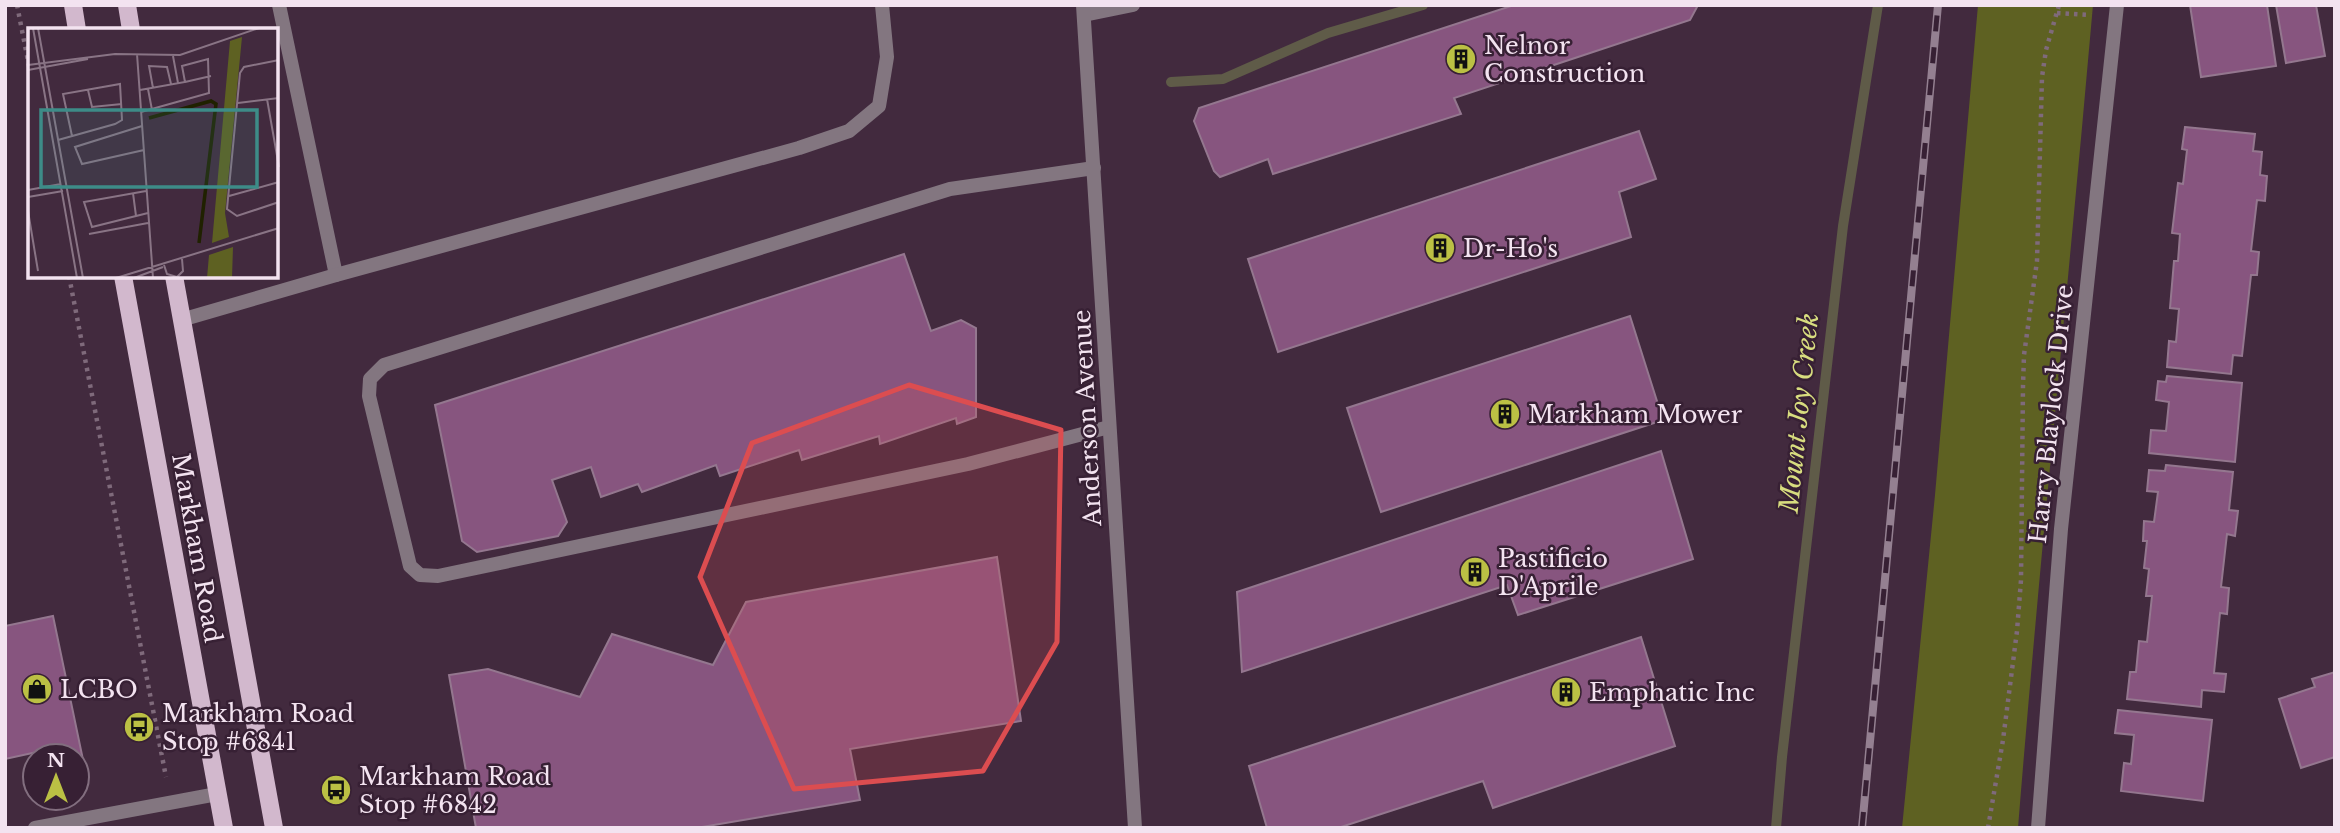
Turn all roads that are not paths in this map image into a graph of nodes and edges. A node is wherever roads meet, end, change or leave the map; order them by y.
1 (73, 5) edge
2 (127, 5) edge
3 (279, 5) edge
4 (883, 5) edge
5 (1133, 5) edge
6 (1084, 10) edge
7 (2117, 11) edge
8 (77, 28) edge
9 (131, 28) edge
10 (1094, 167) junction
11 (336, 275) junction
12 (122, 278) edge
13 (174, 278) edge
14 (181, 320) junction
15 (1109, 427) junction
16 (218, 794) junction
17 (34, 828) edge
18 (224, 828) edge
19 (274, 828) edge
20 (1135, 828) edge
21 (2038, 828) edge

1 - 8 main road
2 - 9 main road
3 - 11 street
4 - 11 street
5 - 6 street
6 - 10 street, Anderson Avenue
7 - 21 street, Harry Blaylock Drive
10 - 15 street, Anderson Avenue
10 - 15 street
11 - 14 street
12 - 16 main road, Markham Road
13 - 14 main road, Markham Road
14 - 19 main road, Markham Road
15 - 20 street, Anderson Avenue
16 - 17 street
16 - 18 main road, Markham Road

